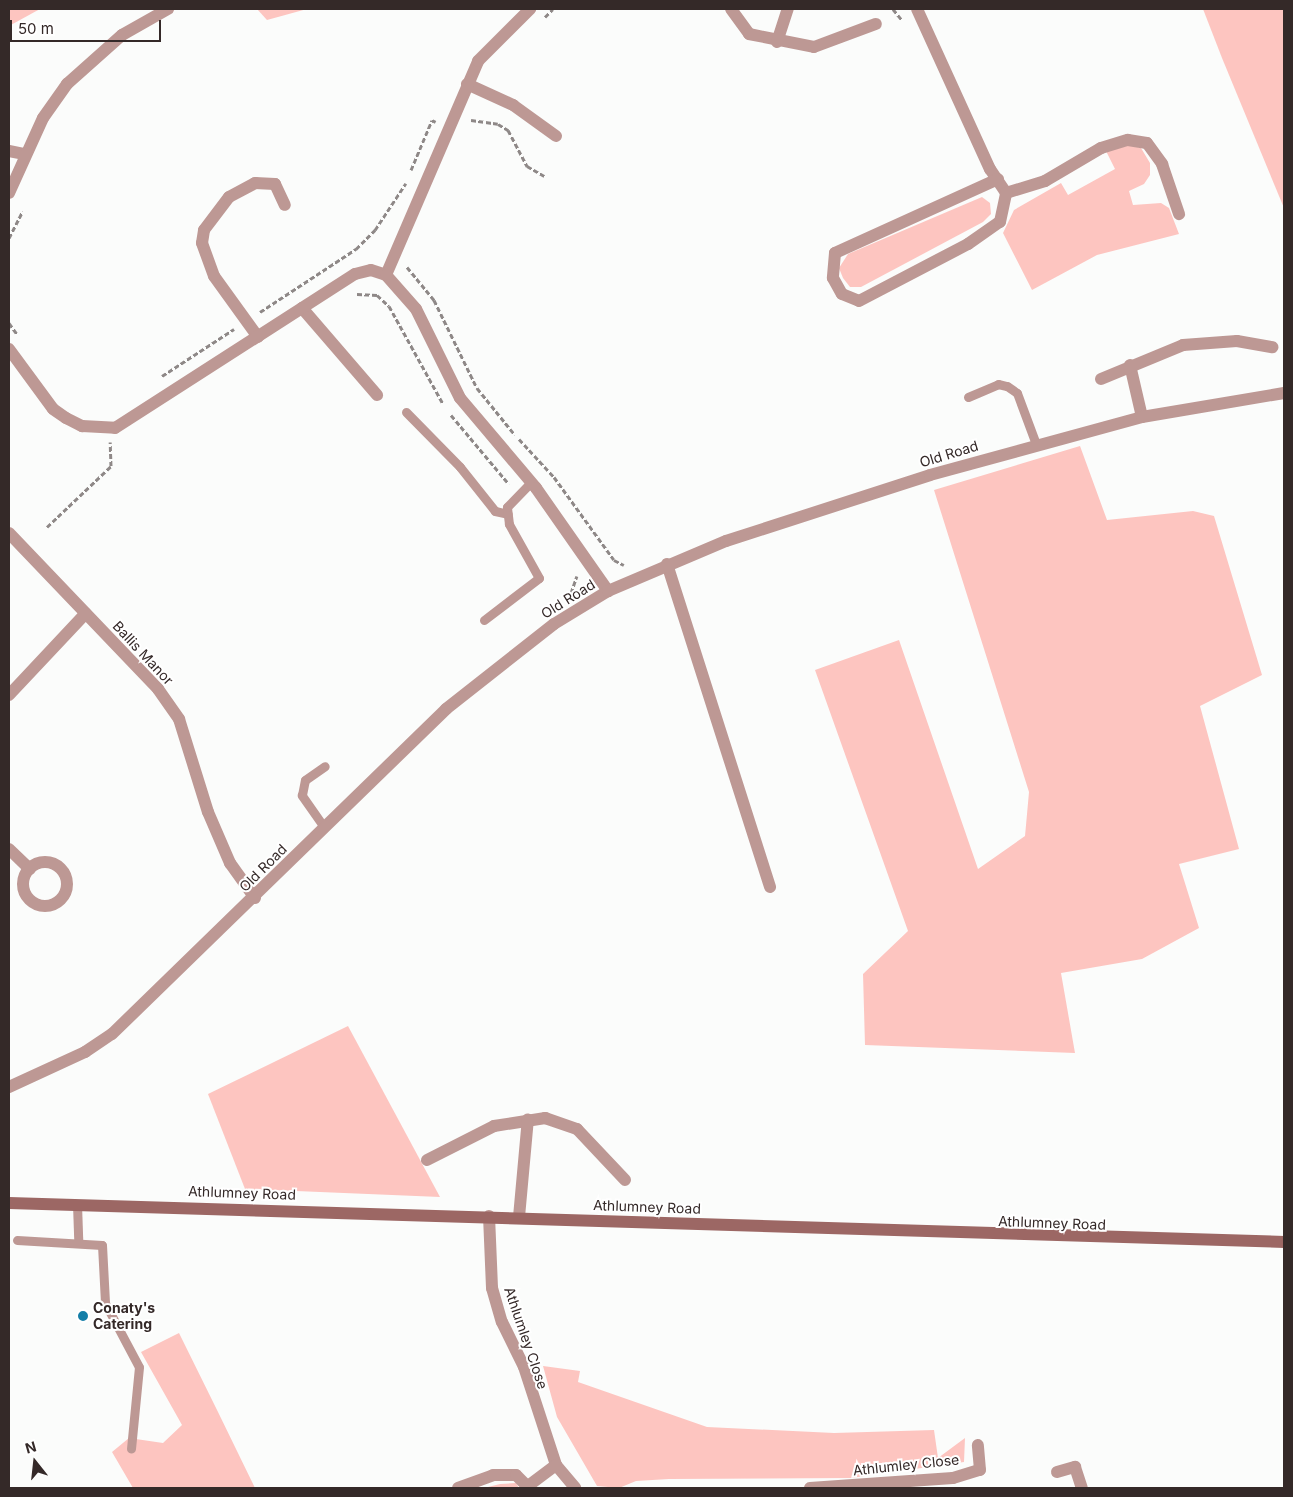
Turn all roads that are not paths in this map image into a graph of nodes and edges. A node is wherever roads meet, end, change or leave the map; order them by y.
1 (168, 9) edge
2 (530, 9) edge
3 (731, 9) edge
4 (788, 9) edge
5 (917, 9) edge
6 (876, 24) dead end
7 (777, 42) junction
8 (468, 84) junction
9 (556, 136) dead end
10 (9, 151) edge
11 (24, 154) junction
12 (998, 180) junction
13 (9, 193) edge
14 (1006, 193) junction
15 (285, 205) dead end
16 (1178, 214) dead end
17 (386, 275) junction
18 (302, 308) junction
19 (258, 337) junction
20 (1272, 347) dead end
21 (9, 349) edge
22 (1130, 365) junction
23 (1101, 379) dead end
24 (1284, 392) edge
25 (377, 395) dead end
26 (968, 397) dead end
27 (406, 412) dead end
28 (1142, 417) junction
29 (1036, 444) junction
30 (531, 482) junction
31 (508, 514) junction
32 (9, 533) edge
33 (667, 564) junction
34 (608, 591) junction
35 (86, 613) junction
36 (484, 620) dead end
37 (9, 695) edge
38 (325, 766) dead end
39 (324, 827) junction
40 (9, 849) edge
41 (30, 869) dead end
42 (770, 887) dead end
43 (255, 898) junction
44 (9, 1087) edge
45 (528, 1119) junction
46 (427, 1160) dead end
47 (625, 1180) dead end
48 (9, 1203) edge
49 (77, 1204) junction
50 (489, 1216) junction
51 (519, 1217) junction
52 (17, 1240) dead end
53 (78, 1242) junction
54 (1284, 1242) edge
55 (978, 1445) dead end
56 (131, 1449) dead end
57 (556, 1465) junction
58 (1057, 1472) dead end
59 (529, 1487) edge
60 (458, 1488) edge
61 (575, 1488) edge
62 (810, 1488) edge
63 (1082, 1488) edge

1 - 11 street
2 - 8 street
3 - 7 street
4 - 7 street
5 - 12 street
6 - 7 street
8 - 9 street
8 - 17 street
10 - 11 street
11 - 13 street
12 - 14 street
12 - 14 street
14 - 16 street
15 - 19 street
17 - 18 street
17 - 30 street
18 - 19 street
18 - 25 street
19 - 21 street
20 - 22 street
22 - 23 street
22 - 28 street
24 - 28 street, Old Road
26 - 29 lane
27 - 31 lane
28 - 29 street, Old Road
29 - 33 street, Old Road
30 - 31 lane
30 - 34 street
31 - 36 lane
32 - 35 street, Ballis Manor
33 - 34 street, Old Road
33 - 42 street
34 - 39 street, Old Road
35 - 37 street
35 - 43 street, Ballis Manor
38 - 39 lane
39 - 43 street, Old Road
40 - 41 street
43 - 44 street, Old Road
45 - 46 street
45 - 47 street
45 - 51 street
48 - 49 main road, Athlumney Road
49 - 50 main road, Athlumney Road
49 - 53 lane
50 - 51 main road, Athlumney Road
50 - 57 street, Athlumley Close
51 - 54 main road, Athlumney Road
52 - 53 lane
53 - 56 lane
55 - 62 street, Athlumley Close
57 - 59 street
57 - 61 street, Athlumley Close
58 - 63 street
59 - 60 street

